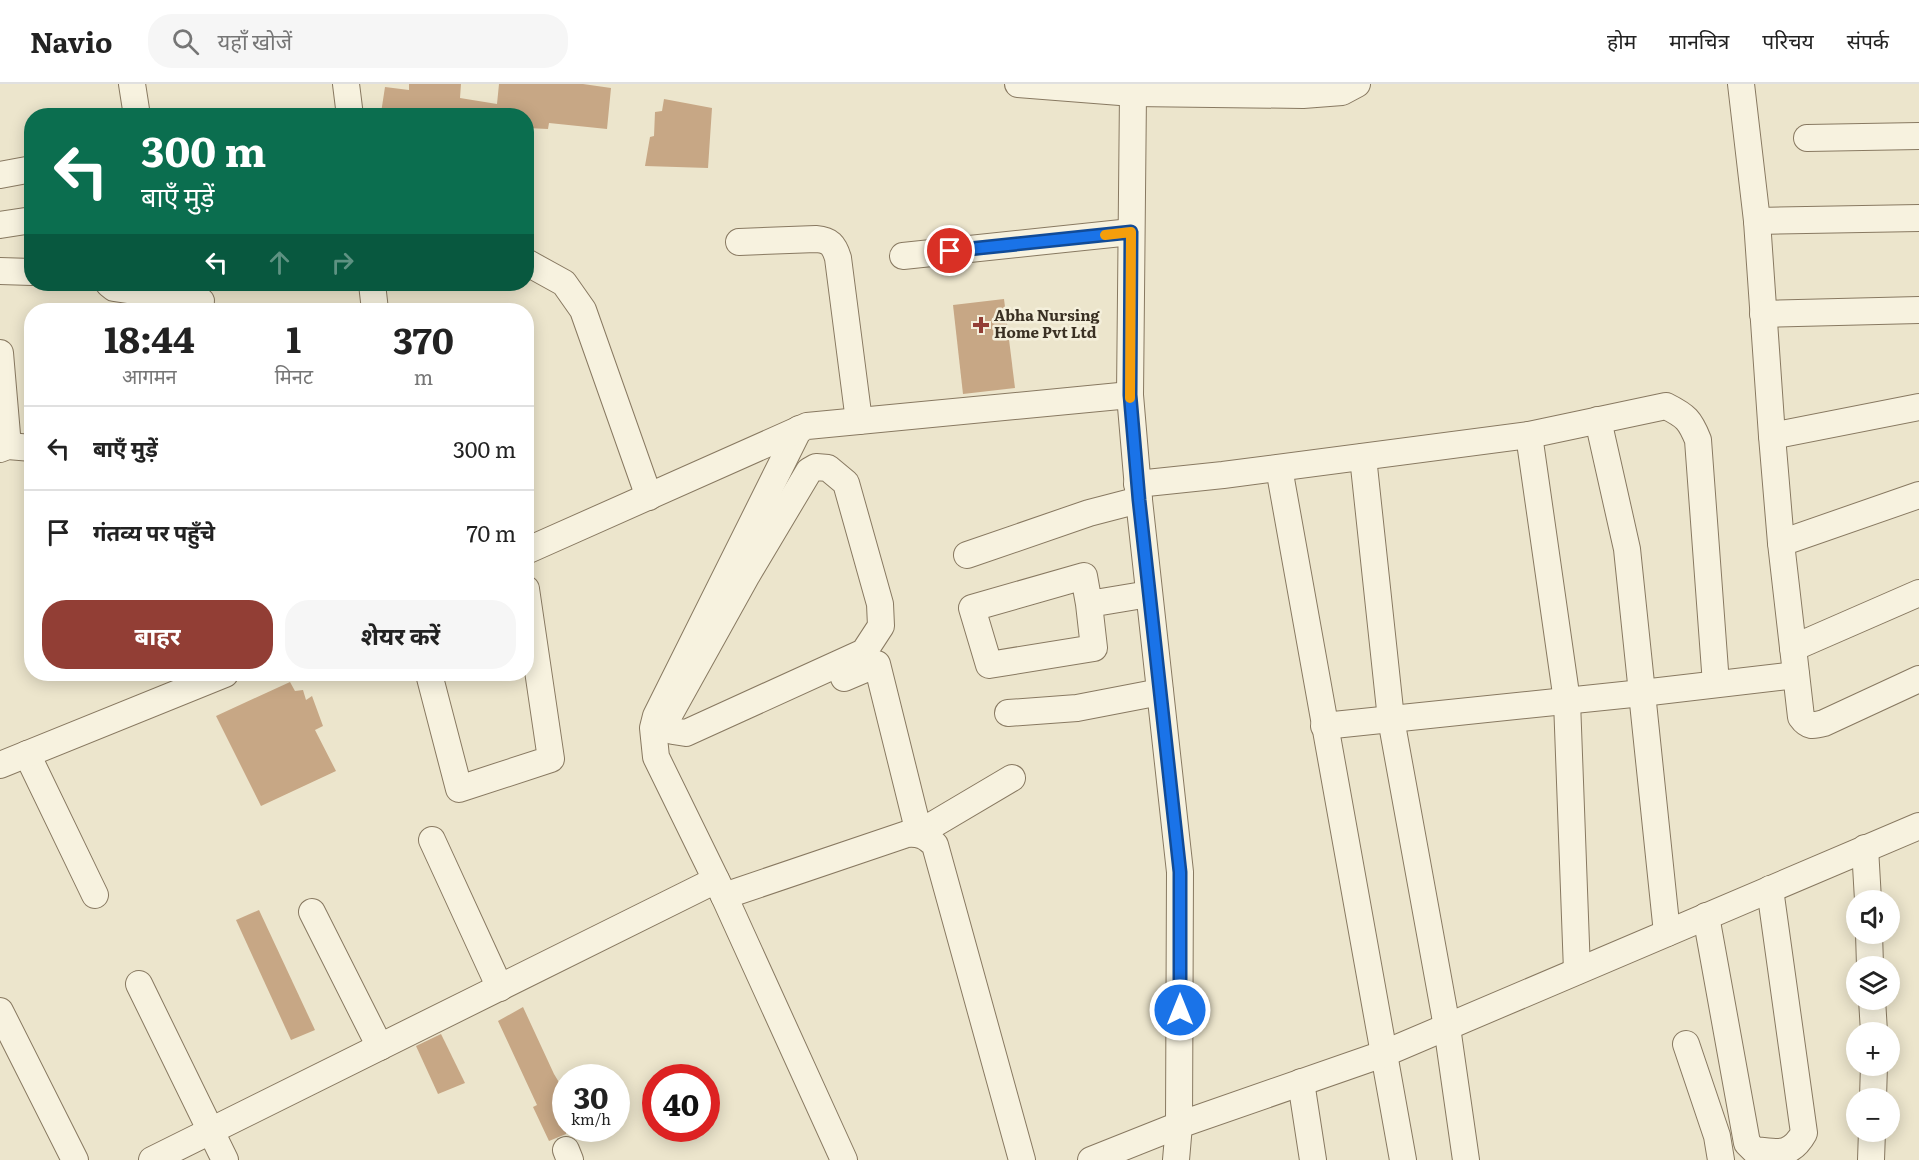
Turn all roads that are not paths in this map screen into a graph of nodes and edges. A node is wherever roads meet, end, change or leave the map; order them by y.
1 (132, 84) edge
2 (346, 84) edge
3 (1018, 84) edge
4 (1357, 84) edge
5 (1741, 84) edge
6 (1131, 89) edge
7 (136, 108) edge
8 (349, 108) edge
9 (1919, 136) edge
10 (1807, 138) dead end
11 (24, 170) edge
12 (0, 175) edge
13 (1919, 218) edge
14 (24, 221) edge
15 (1757, 221) junction
16 (0, 225) edge
17 (1131, 232) junction
18 (740, 242) dead end
19 (903, 256) dead end
20 (534, 266) edge
21 (0, 271) edge
22 (24, 272) edge
23 (134, 291) edge
24 (201, 301) dead end
25 (1919, 310) edge
26 (1763, 314) junction
27 (0, 353) edge
28 (1130, 395) junction
29 (1919, 407) edge
30 (1598, 420) junction
31 (859, 421) junction
32 (799, 429) junction
33 (1528, 435) junction
34 (1772, 436) junction
35 (13, 448) edge
36 (1363, 457) junction
37 (1279, 468) junction
38 (1138, 492) junction
39 (1919, 495) edge
40 (649, 497) junction
41 (1781, 543) junction
42 (534, 547) edge
43 (967, 555) dead end
44 (1919, 592) edge
45 (728, 593) junction
46 (1149, 594) junction
47 (1089, 604) junction
48 (534, 643) edge
49 (1793, 648) junction
50 (1796, 675) junction
51 (1919, 680) edge
52 (204, 681) edge
53 (431, 681) edge
54 (1716, 684) junction
55 (1160, 692) junction
56 (1642, 693) junction
57 (1567, 701) junction
58 (1008, 713) dead end
59 (1391, 719) junction
60 (1324, 726) junction
61 (27, 754) junction
62 (656, 757) junction
63 (0, 765) edge
64 (1012, 778) dead end
65 (1919, 826) edge
66 (919, 833) junction
67 (432, 840) dead end
68 (1865, 848) junction
69 (720, 888) junction
70 (1770, 889) junction
71 (1867, 890) edge
72 (95, 895) dead end
73 (312, 912) dead end
74 (1706, 916) junction
75 (1667, 933) junction
76 (1577, 971) junction
77 (139, 984) dead end
78 (500, 987) junction
79 (0, 1011) edge
80 (1447, 1027) junction
81 (1686, 1044) dead end
82 (381, 1047) junction
83 (1383, 1054) junction
84 (1302, 1082) junction
85 (1179, 1125) junction
86 (212, 1130) junction
87 (1872, 1142) edge
88 (75, 1160) edge
89 (152, 1160) edge
90 (225, 1160) edge
91 (844, 1160) edge
92 (1022, 1160) edge
93 (1091, 1160) edge
94 (1176, 1160) edge
95 (1313, 1160) edge
96 (1403, 1160) edge
97 (1466, 1160) edge
98 (1721, 1160) edge
99 (1871, 1160) edge

1 - 7 street
2 - 8 street
3 - 6 street
4 - 6 street
5 - 15 street
6 - 17 street
9 - 10 street
11 - 12 street
13 - 15 street
14 - 16 street
15 - 26 street
17 - 19 street
17 - 28 street
18 - 31 street
20 - 40 street
21 - 22 street
23 - 24 street
25 - 26 street
26 - 34 street
27 - 35 street
28 - 31 street
28 - 38 street
29 - 34 street
30 - 33 street
30 - 54 street
30 - 56 street
31 - 32 street
32 - 40 street
32 - 45 street
33 - 36 street
33 - 57 street
34 - 41 street
36 - 37 street
36 - 59 street
37 - 38 street
37 - 60 street
38 - 43 street
38 - 46 street
39 - 41 street
40 - 42 street
41 - 49 street
44 - 49 street
45 - 45 street
45 - 62 street
46 - 47 street
46 - 55 street
47 - 47 street
48 - 53 street
49 - 50 street
50 - 51 street
50 - 54 street
52 - 61 street
54 - 56 street
55 - 58 street
55 - 85 street
56 - 57 street
56 - 75 street
57 - 59 street
57 - 76 street
59 - 60 street
59 - 80 street
60 - 83 street
61 - 63 street
61 - 72 street
62 - 66 street
62 - 69 street
64 - 66 street
65 - 68 street
66 - 69 street
66 - 92 street
67 - 78 street
68 - 70 street
68 - 71 street
69 - 78 street
69 - 91 street
70 - 74 street
70 - 74 street
73 - 82 street
74 - 75 street
75 - 76 street
76 - 80 street
77 - 86 street
78 - 82 street
79 - 88 street
80 - 83 street
80 - 97 street
81 - 98 street
82 - 86 street
83 - 84 street
83 - 96 street
84 - 85 street
84 - 95 street
85 - 93 street
85 - 94 street
86 - 89 street
86 - 90 street
87 - 99 street

